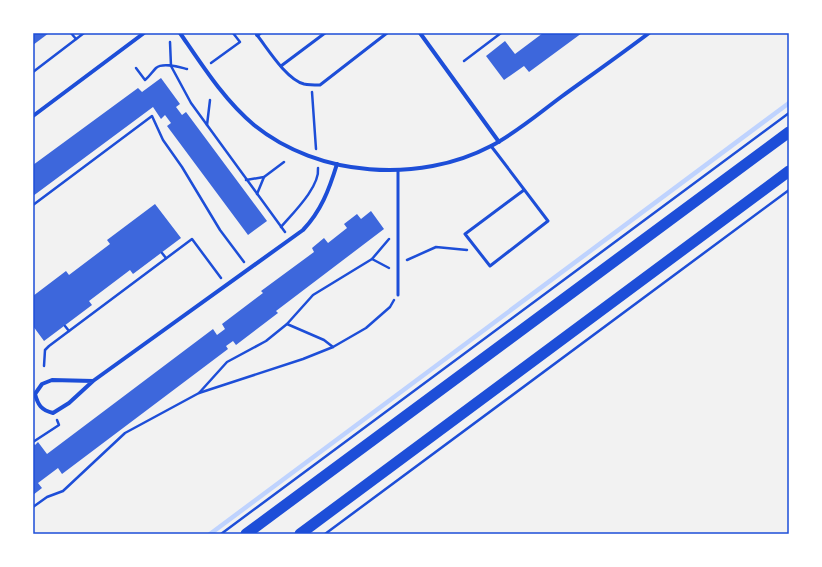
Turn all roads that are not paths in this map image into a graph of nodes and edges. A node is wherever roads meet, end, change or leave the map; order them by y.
1 (144, 33) edge
2 (180, 33) edge
3 (325, 33) edge
4 (388, 33) edge
5 (420, 33) edge
6 (649, 33) edge
7 (259, 34) edge
8 (281, 66) junction
9 (33, 116) edge
10 (789, 132) edge
11 (499, 142) junction
12 (490, 146) junction
13 (337, 164) junction
14 (398, 171) junction
15 (789, 171) edge
16 (524, 190) junction
17 (398, 295) road end
18 (93, 382) junction
19 (246, 534) edge
20 (300, 534) edge

1 - 9 street
2 - 13 street
3 - 8 lane
4 - 8 lane
5 - 11 street
6 - 11 street
7 - 8 lane
10 - 19 highway
11 - 12 street
12 - 14 street
12 - 16 lane
13 - 14 street
13 - 18 street
14 - 17 lane
15 - 20 highway
16 - 16 lane
18 - 18 street

